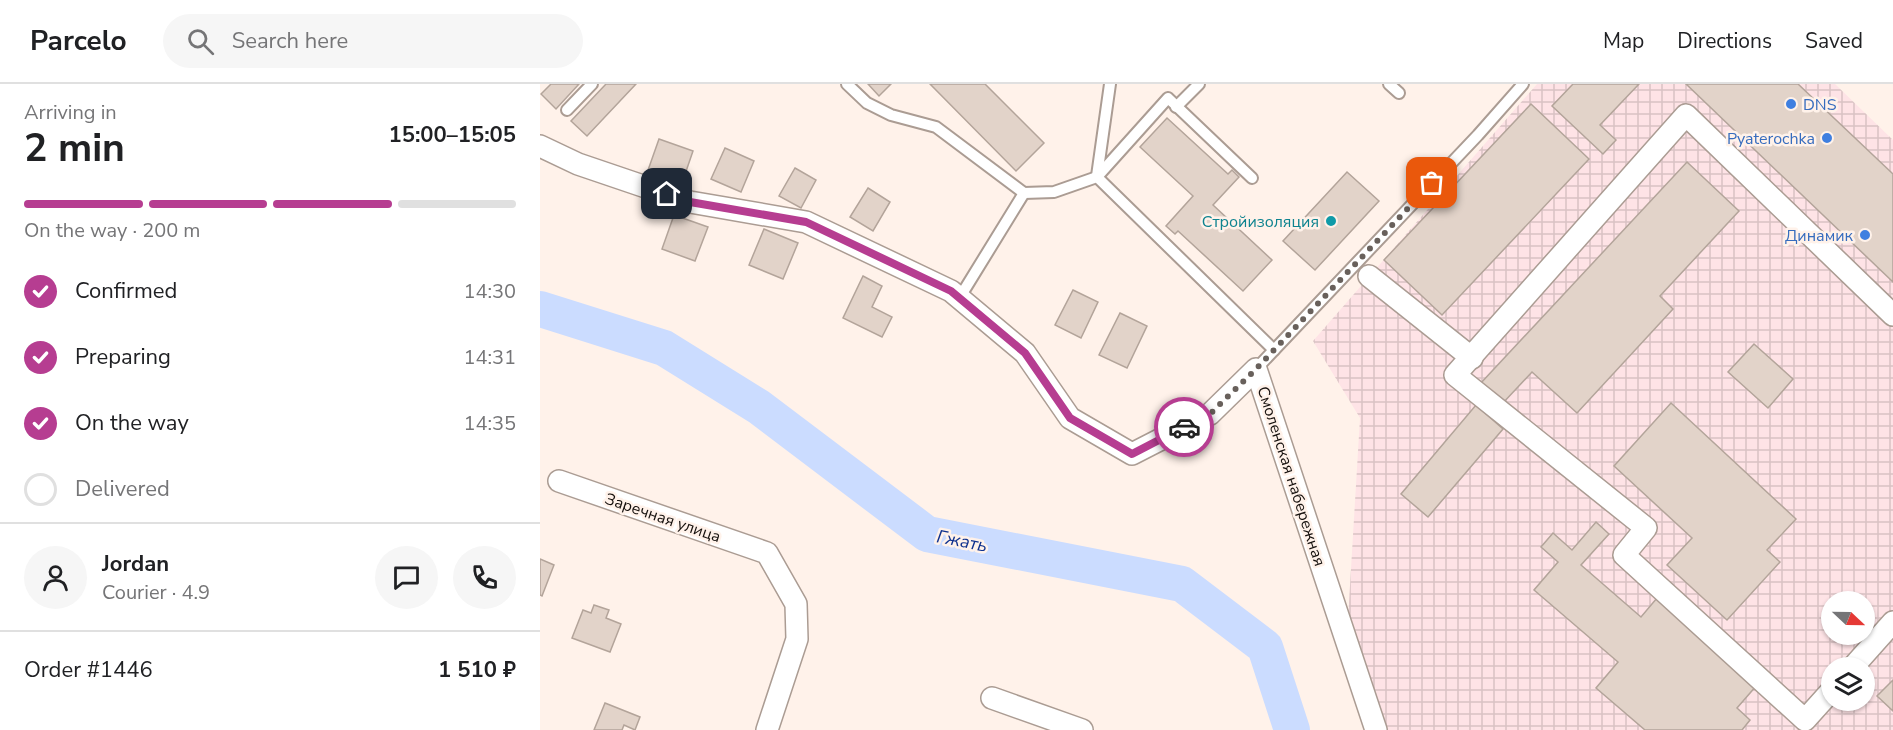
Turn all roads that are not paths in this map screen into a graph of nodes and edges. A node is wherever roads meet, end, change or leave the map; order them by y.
1 (592, 84) edge
2 (847, 84) edge
3 (1110, 84) edge
4 (1199, 84) edge
5 (1389, 84) edge
6 (1523, 84) edge
7 (1399, 93) dead end
8 (1176, 107) junction
9 (567, 110) dead end
10 (540, 146) edge
11 (1097, 177) junction
12 (1252, 178) dead end
13 (1024, 193) junction
14 (1363, 270) junction
15 (960, 297) junction
16 (1893, 315) edge
17 (1274, 350) junction
18 (1472, 358) junction
19 (1256, 369) junction
20 (559, 481) dead end
21 (1893, 621) edge
22 (1862, 657) edge
23 (992, 698) dead end
24 (1821, 702) edge
25 (767, 730) edge
26 (1082, 730) edge
27 (1376, 730) edge

1 - 9 lane
2 - 13 lane
3 - 11 lane
4 - 8 lane
5 - 7 lane
6 - 14 lane
8 - 11 lane
8 - 12 lane
10 - 15 street, Смоленская набережная
11 - 13 lane
11 - 17 lane
13 - 15 lane
14 - 17 lane
14 - 18 street
15 - 19 street, Смоленская набережная
16 - 18 street
17 - 19 lane
18 - 24 street
19 - 27 street, Смоленская набережная
20 - 25 street, Заречная улица
21 - 22 street
23 - 26 street

